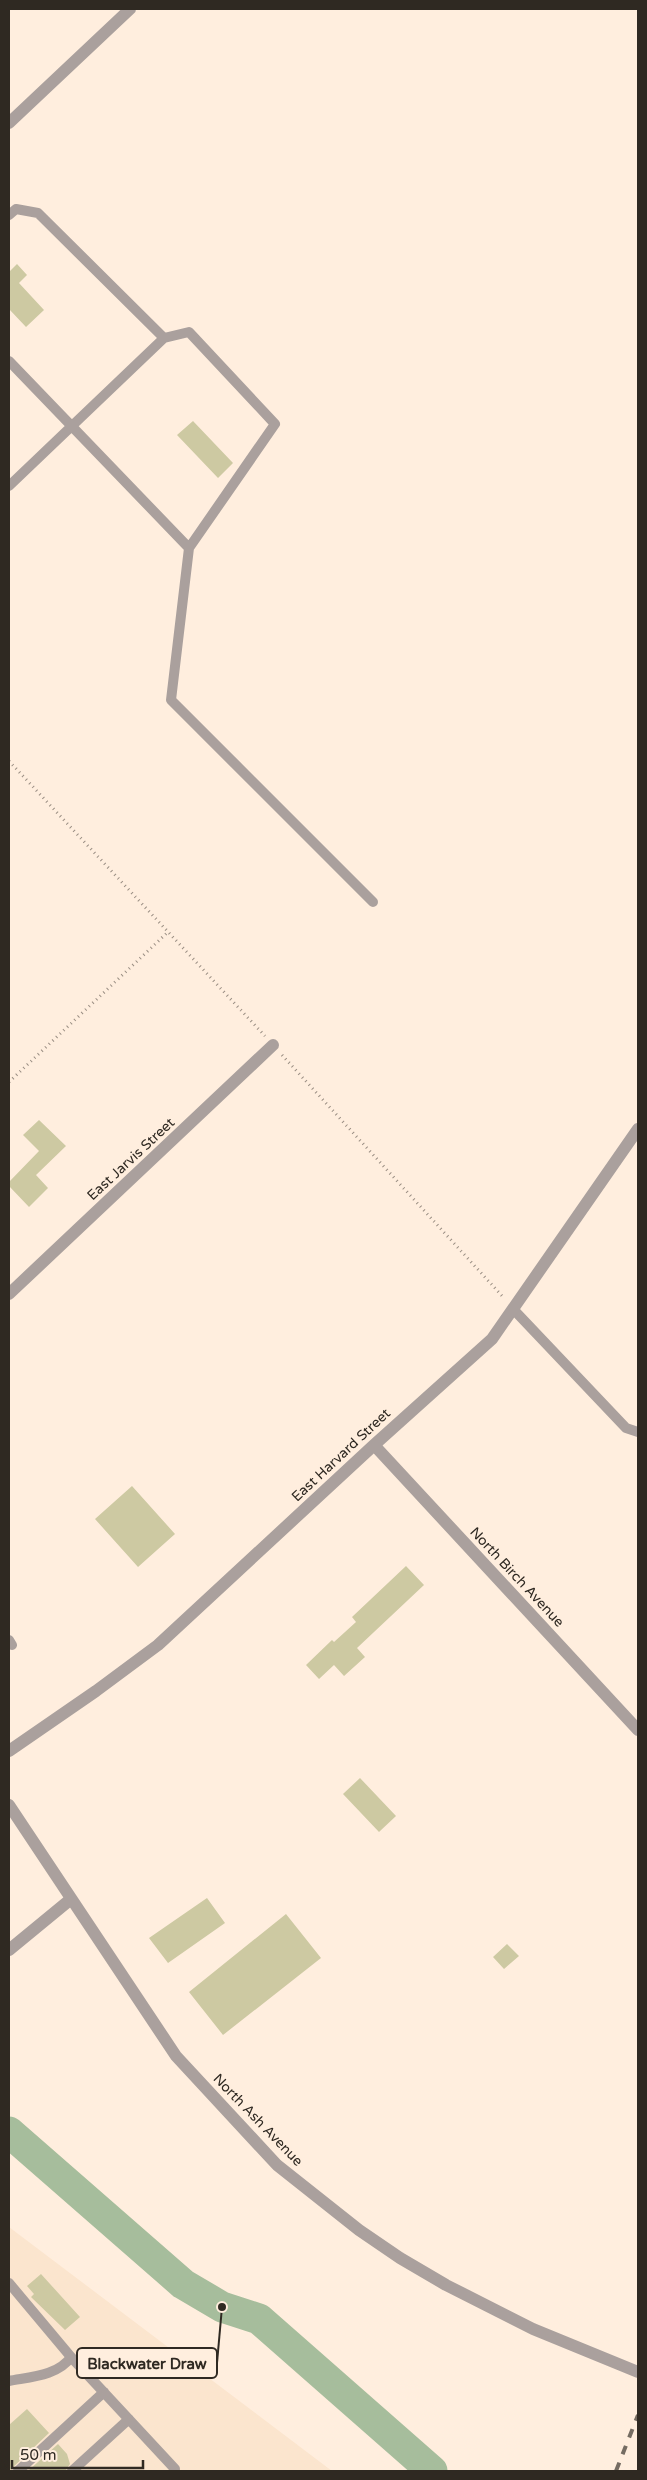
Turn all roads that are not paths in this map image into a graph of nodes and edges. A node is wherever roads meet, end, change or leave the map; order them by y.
1 (130, 9) edge
2 (9, 123) edge
3 (9, 215) edge
4 (164, 338) junction
5 (9, 361) edge
6 (72, 426) junction
7 (9, 486) edge
8 (189, 548) junction
9 (373, 902) dead end
10 (273, 1045) dead end
11 (638, 1129) edge
12 (9, 1294) edge
13 (514, 1310) junction
14 (638, 1434) edge
15 (374, 1445) junction
16 (638, 1730) edge
17 (9, 1751) edge
18 (9, 1805) edge
19 (71, 1899) junction
20 (9, 1950) edge
21 (9, 2283) edge
22 (71, 2357) junction
23 (638, 2372) edge
24 (9, 2381) edge
25 (104, 2392) junction
26 (129, 2419) junction
27 (175, 2469) dead end
28 (18, 2471) edge
29 (72, 2471) edge

1 - 2 street
3 - 4 lane
4 - 6 lane
4 - 8 lane
5 - 6 lane
6 - 7 lane
6 - 8 lane
8 - 9 lane
10 - 12 street, East Jarvis Street
11 - 13 street, East Harvard Street
13 - 14 lane
13 - 15 street, East Harvard Street
15 - 16 street, North Birch Avenue
15 - 17 street, East Harvard Street
18 - 19 street, North Ash Avenue
19 - 20 street
19 - 23 street, North Ash Avenue
21 - 22 lane
22 - 24 lane
22 - 25 lane
25 - 26 lane
25 - 28 lane
26 - 27 lane
26 - 29 lane

